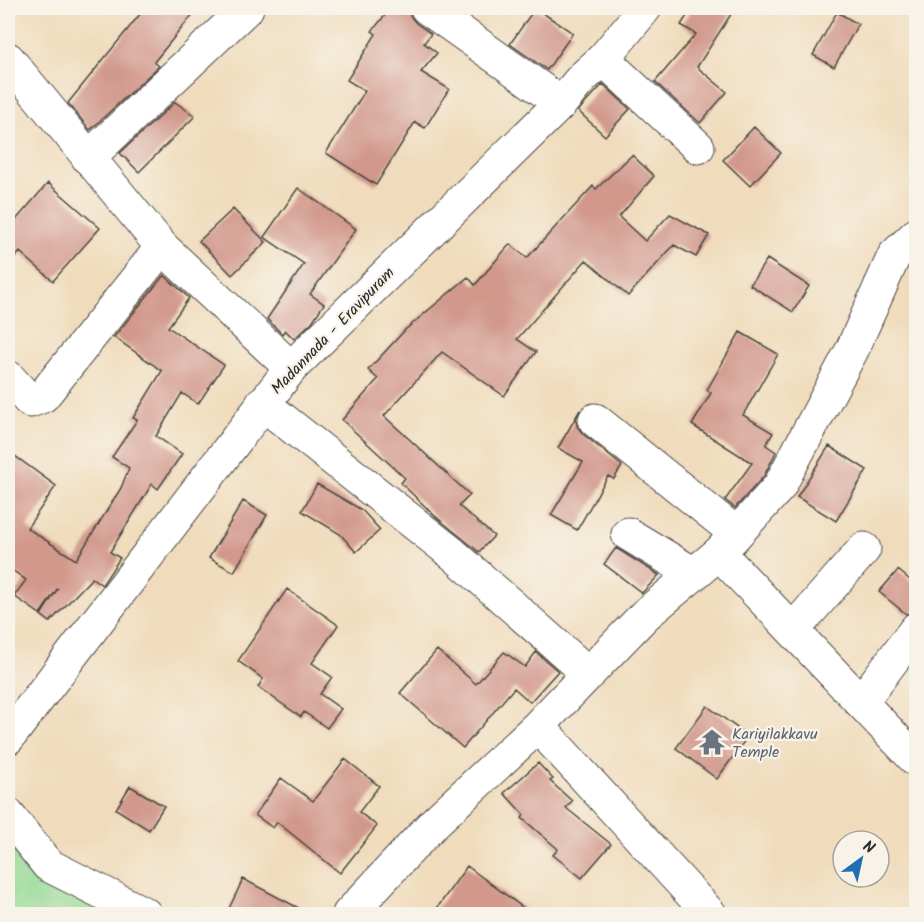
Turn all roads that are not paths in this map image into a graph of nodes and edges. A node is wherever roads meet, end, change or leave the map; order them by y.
1 (247, 8) edge
2 (427, 8) edge
3 (645, 8) edge
4 (8, 59) edge
5 (603, 59) junction
6 (561, 103) junction
7 (698, 147) dead end
8 (88, 158) junction
9 (916, 235) edge
10 (162, 247) junction
11 (291, 368) junction
12 (8, 377) edge
13 (262, 404) junction
14 (595, 420) dead end
15 (628, 534) dead end
16 (728, 543) junction
17 (864, 549) dead end
18 (694, 574) junction
19 (916, 629) edge
20 (793, 630) junction
21 (589, 674) junction
22 (861, 702) junction
23 (538, 726) junction
24 (8, 738) edge
25 (916, 760) edge
26 (8, 815) edge
27 (145, 915) edge
28 (349, 915) edge
29 (710, 915) edge

1 - 8 street
2 - 6 street
3 - 5 street, Madannada - Eravipuram
4 - 8 street
5 - 6 street, Madannada - Eravipuram
5 - 7 street
6 - 11 street, Madannada - Eravipuram
8 - 10 street
9 - 16 street
10 - 11 street
10 - 12 street
11 - 13 street, Madannada - Eravipuram
13 - 21 street
13 - 24 street, Madannada - Eravipuram
14 - 16 street
15 - 18 street
16 - 18 street
16 - 20 street
17 - 20 street
18 - 21 street
19 - 22 street
20 - 22 street
21 - 23 street
22 - 25 street
23 - 28 street
23 - 29 street
26 - 27 street

